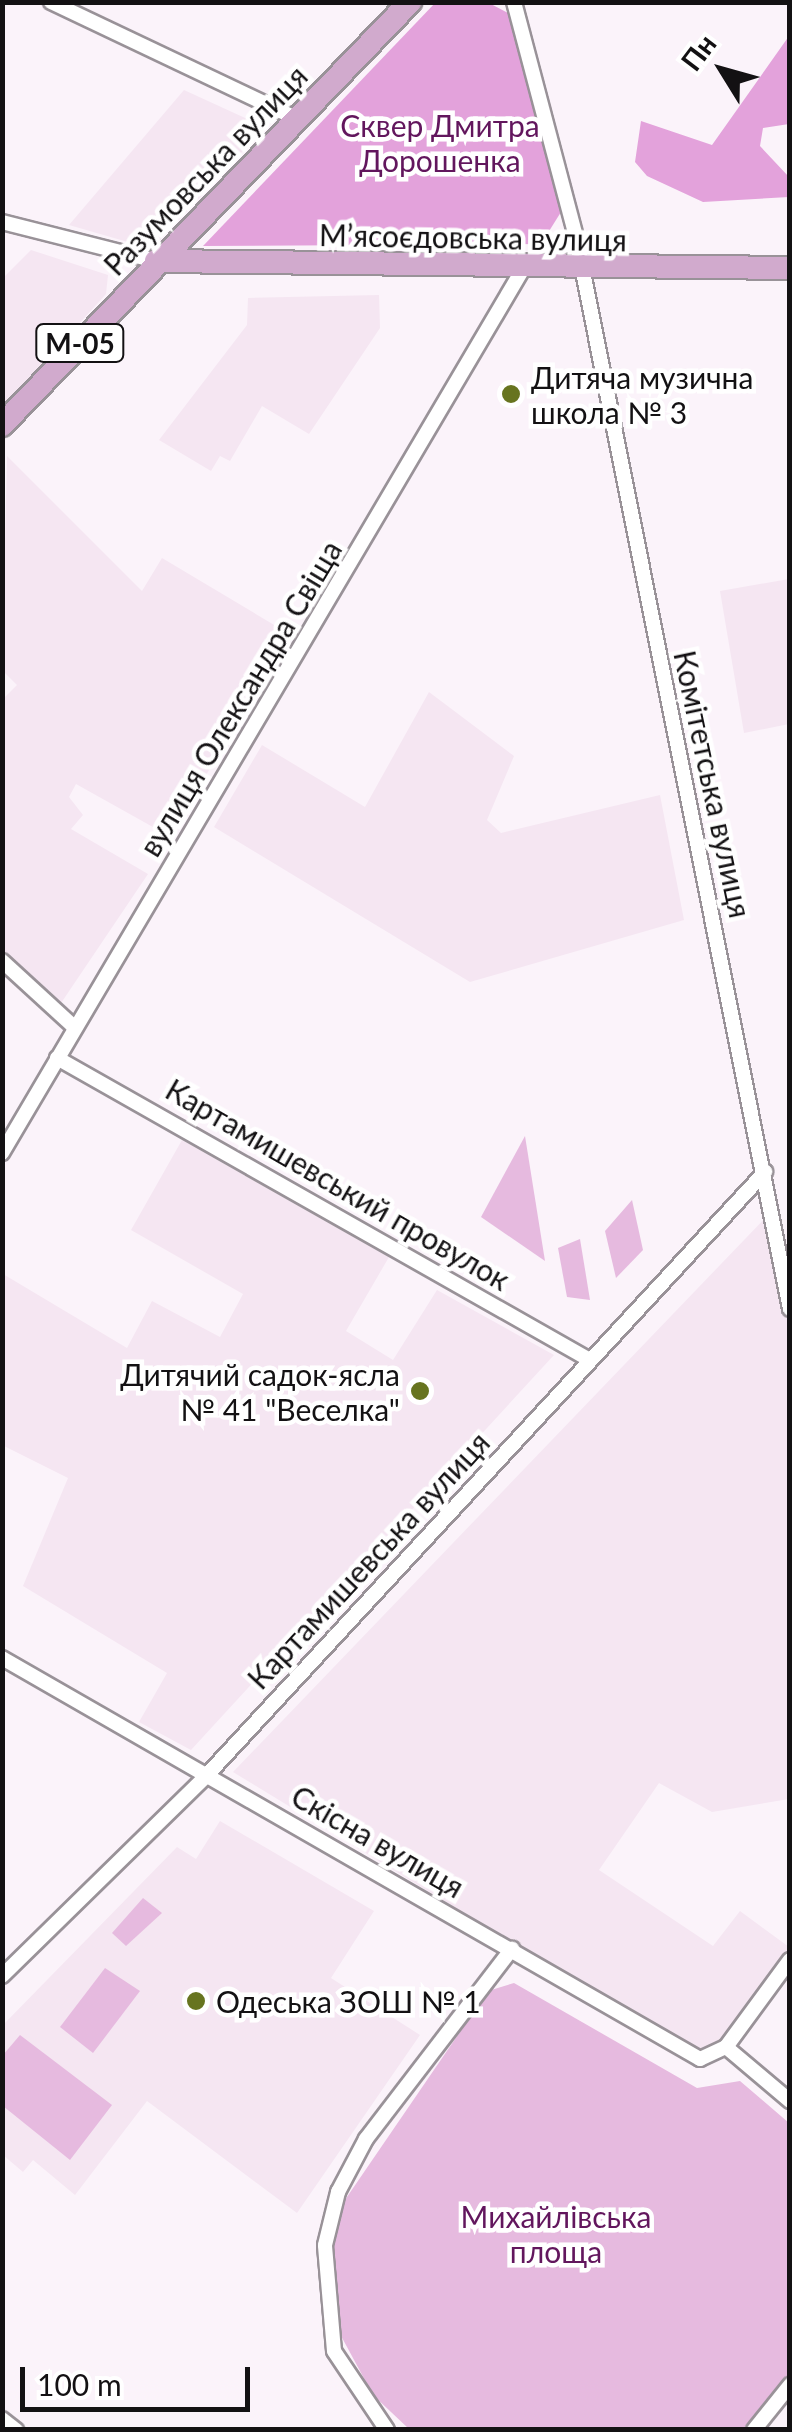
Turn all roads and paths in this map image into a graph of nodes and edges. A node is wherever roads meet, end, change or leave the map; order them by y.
1 (51, 2) edge
2 (410, 2) edge
3 (514, 2) edge
4 (297, 118) junction
5 (2, 222) edge
6 (156, 262) junction
7 (790, 268) edge
8 (523, 269) junction
9 (583, 270) junction
10 (2, 425) edge
11 (2, 961) edge
12 (74, 1027) junction
13 (57, 1058) junction
14 (2, 1153) edge
15 (764, 1172) junction
16 (787, 1277) edge
17 (790, 1309) edge
18 (590, 1360) junction
19 (2, 1658) edge
20 (206, 1775) junction
21 (512, 1949) junction
22 (790, 1960) edge
23 (2, 1976) edge
24 (726, 2046) junction
25 (790, 2102) edge
26 (790, 2384) edge
27 (775, 2406) junction
28 (790, 2416) edge
29 (2, 2419) edge
30 (16, 2430) edge
31 (387, 2430) edge
32 (754, 2430) edge

1 - 4 street
2 - 4 main road, Разумовська вулиця / М-05
3 - 9 street
4 - 6 main road, Разумовська вулиця / М-05
5 - 6 street
6 - 8 main road, Мʼясоєдовська вулиця
6 - 10 main road, Разумовська вулиця / М-05
7 - 9 main road, Мʼясоєдовська вулиця
8 - 9 main road, Мʼясоєдовська вулиця
8 - 12 street, вулиця Олександра Свіща
9 - 15 street, Комітетська вулиця
11 - 12 street
12 - 13 street, вулиця Олександра Свіща
13 - 14 street, вулиця Олександра Свіща
13 - 18 street, Картамишевський провулок
15 - 16 street, Комітетська вулиця
15 - 18 street, Картамишевська вулиця
16 - 17 street, Комітетська вулиця
18 - 20 street, Картамишевська вулиця
19 - 20 street, Cкісна вулиця
20 - 21 street, Cкісна вулиця
20 - 23 street, Картамишевська вулиця
21 - 24 street, Cкісна вулиця
21 - 31 street
22 - 24 street
24 - 25 street
26 - 27 street
27 - 28 street
27 - 32 street
29 - 30 street

